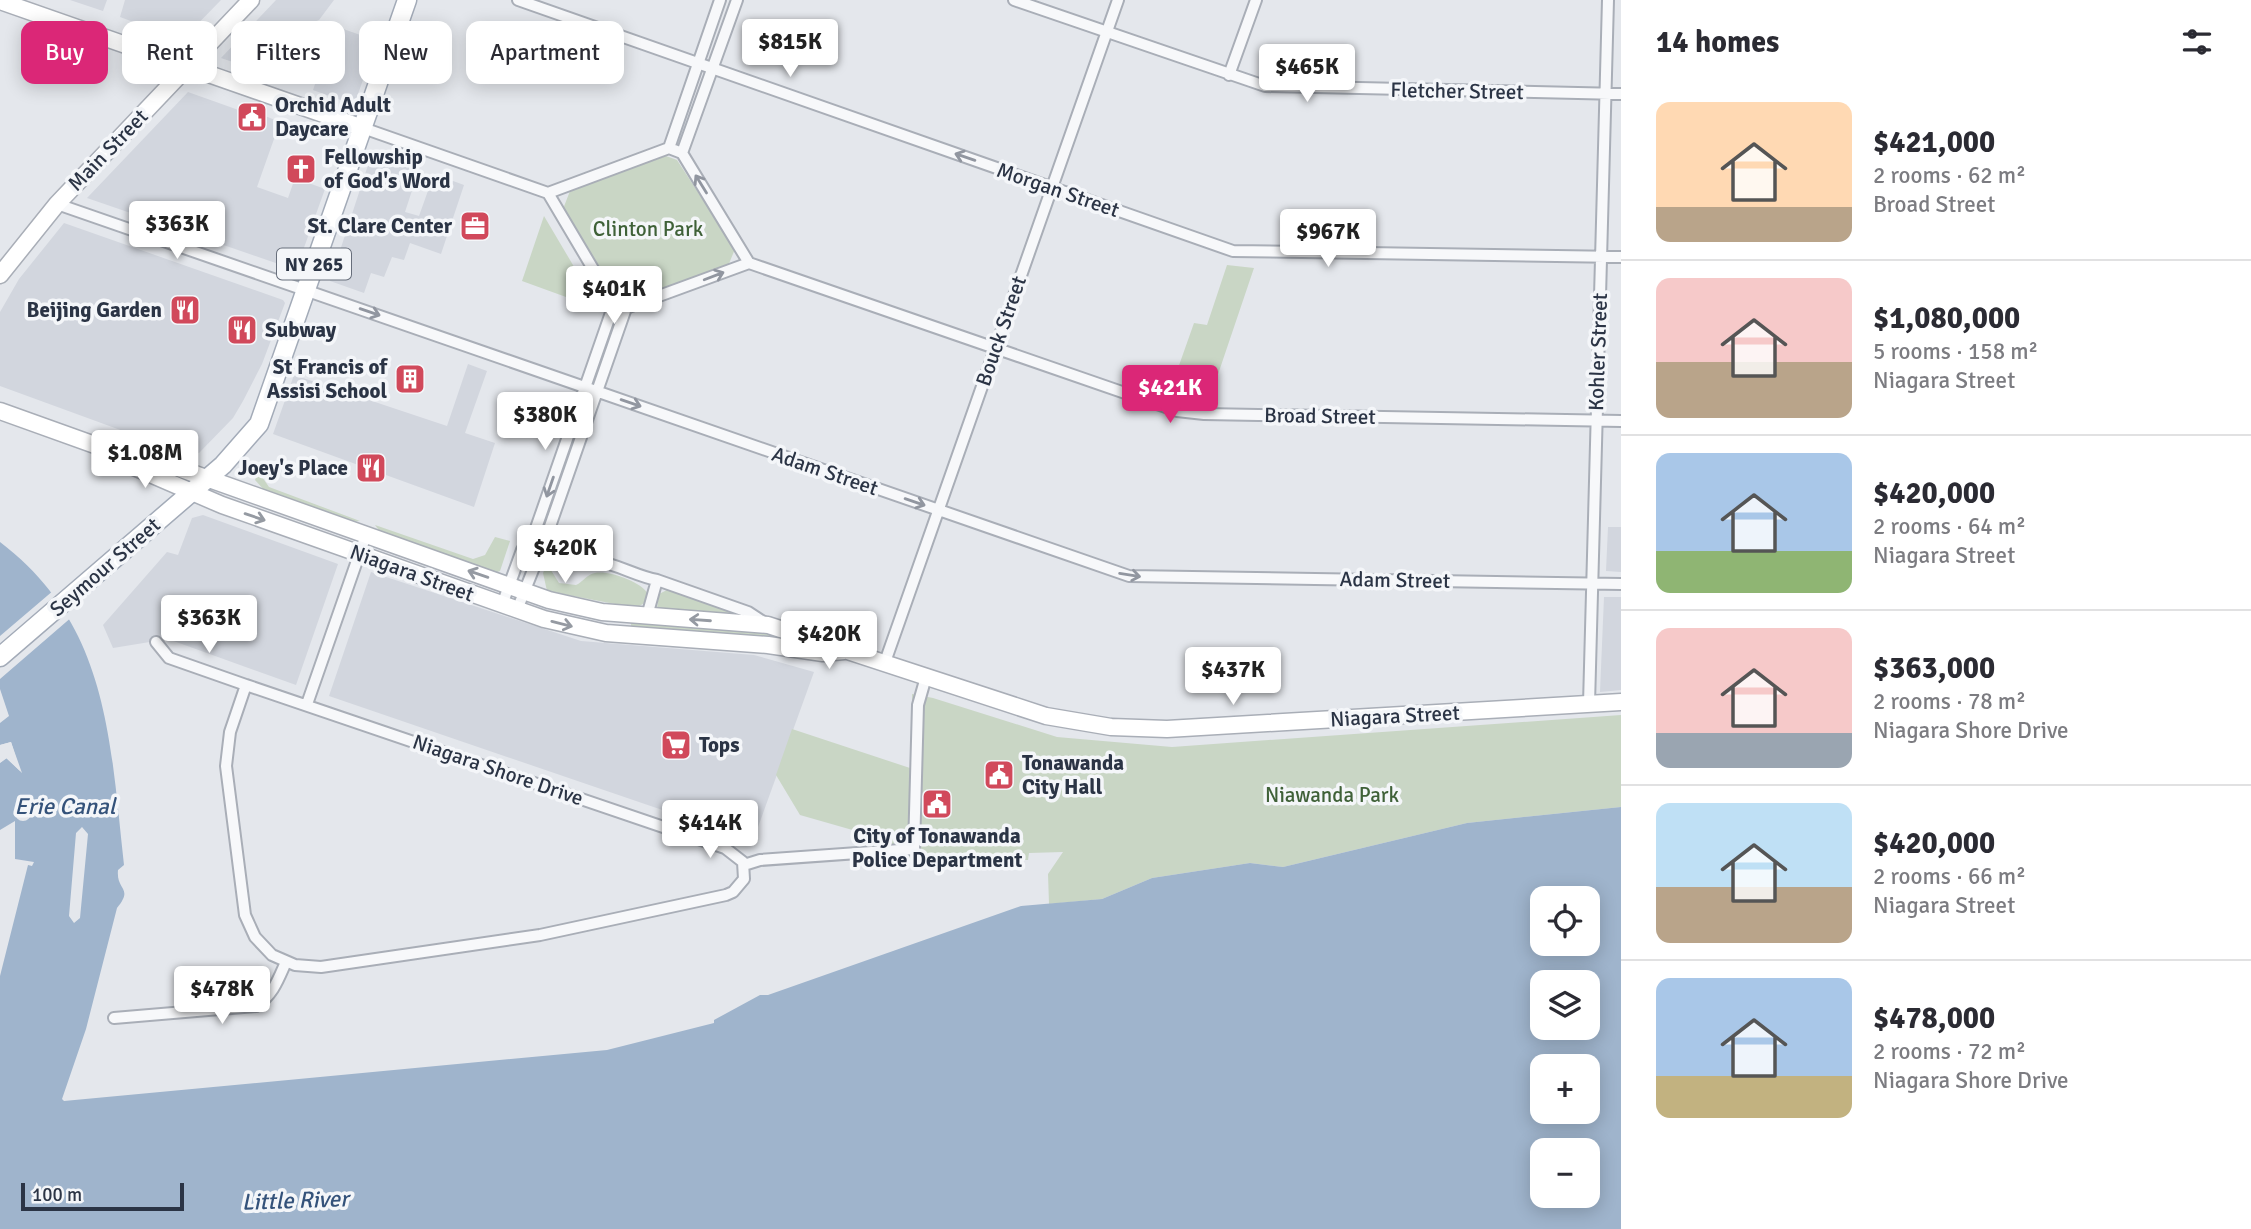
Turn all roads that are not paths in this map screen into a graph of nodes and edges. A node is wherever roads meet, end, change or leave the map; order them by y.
1 (251, 0) edge
2 (407, 0) edge
3 (518, 0) edge
4 (720, 0) edge
5 (737, 0) edge
6 (1014, 0) edge
7 (1118, 0) edge
8 (1256, 0) edge
9 (1608, 0) edge
10 (0, 1) edge
11 (1107, 33) junction
12 (217, 36) edge
13 (122, 44) edge
14 (697, 63) junction
15 (712, 68) junction
16 (1229, 75) junction
17 (217, 77) edge
18 (171, 84) edge
19 (1606, 94) junction
20 (1621, 94) edge
21 (363, 128) junction
22 (669, 148) junction
23 (682, 153) junction
24 (1052, 187) junction
25 (548, 193) junction
26 (57, 204) junction
27 (1601, 257) junction
28 (1621, 257) edge
29 (749, 262) junction
30 (0, 275) edge
31 (306, 289) junction
32 (613, 307) junction
33 (625, 311) junction
34 (995, 348) junction
35 (585, 388) junction
36 (597, 392) junction
37 (0, 411) edge
38 (1597, 420) junction
39 (1621, 421) edge
40 (120, 454) junction
41 (208, 478) junction
42 (192, 491) junction
43 (939, 510) junction
44 (366, 535) junction
45 (359, 553) junction
46 (567, 568) dead end
47 (657, 580) junction
48 (1592, 583) junction
49 (1621, 584) edge
50 (516, 588) junction
51 (509, 608) junction
52 (647, 616) junction
53 (768, 625) junction
54 (156, 642) dead end
55 (845, 651) junction
56 (0, 657) edge
57 (886, 662) junction
58 (926, 677) junction
59 (246, 685) junction
60 (1621, 702) edge
61 (307, 704) junction
62 (1590, 704) junction
63 (744, 865) junction
64 (286, 962) junction
65 (114, 1018) dead end

1 - 12 main road, Main Street
2 - 21 main road, Seymour Street / NY 265
3 - 14 street, Morgan Street
4 - 14 street
5 - 15 street
6 - 11 street, Fletcher Street
7 - 11 street, Bouck Street
8 - 16 street
9 - 19 street, Kohler Street
10 - 13 main road
11 - 16 street, Fletcher Street
11 - 24 street, Bouck Street
14 - 15 street, Morgan Street
14 - 22 street
15 - 23 street
24 -> 15 street, Morgan Street
16 - 19 street, Fletcher Street
17 - 21 main road
18 - 26 main road, Main Street
19 - 20 street, Fletcher Street
19 - 27 street, Kohler Street
21 - 25 street
21 - 31 main road, Seymour Street / NY 265
22 - 23 street
22 - 25 street
29 -> 23 street
24 - 27 street, Morgan Street
24 - 34 street, Bouck Street
25 - 32 street
26 - 30 main road, Main Street
26 - 31 street, Adam Street
27 - 28 street, Morgan Street
27 - 38 street, Kohler Street
33 -> 29 street
29 - 34 street, Broad Street
31 -> 35 street, Adam Street
31 - 41 main road, Seymour Street / NY 265
32 - 33 street
32 - 35 street
33 - 36 street
34 - 38 street, Broad Street
34 - 43 street, Bouck Street
35 - 36 street, Adam Street
35 -> 50 street
36 -> 43 street, Adam Street
36 - 50 street
37 - 40 main road, Niagara Street
38 - 39 street, Broad Street
38 - 48 street, Kohler Street
40 - 41 main road, Niagara Street
40 - 42 main road, Niagara Street
41 - 42 main road, Seymour Street / NY 265
41 - 44 main road, Niagara Street
42 -> 45 main road, Niagara Street
42 - 56 main road, Seymour Street / NY 265
43 -> 48 street, Adam Street
43 - 57 street, Bouck Street
44 - 45 street
50 -> 44 main road, Niagara Street
45 - 51 main road, Niagara Street
45 - 61 street
46 - 47 street, Niagara Street
47 - 52 street
47 - 53 street, Niagara Street
48 - 49 street, Adam Street
48 - 62 street, Kohler Street
50 - 51 street
50 - 52 main road, Niagara Street
51 -> 55 main road, Niagara Street
53 -> 52 main road, Niagara Street
53 - 55 main road, Niagara Street
54 - 59 street, Niagara Shore Drive
55 - 57 main road, Niagara Street
57 - 58 main road, Niagara Street
58 - 62 main road, Niagara Street
58 - 63 street
59 - 61 street, Niagara Shore Drive
59 - 64 street
60 - 62 main road, Niagara Street
61 - 63 street, Niagara Shore Drive
63 - 64 street
64 - 65 street

